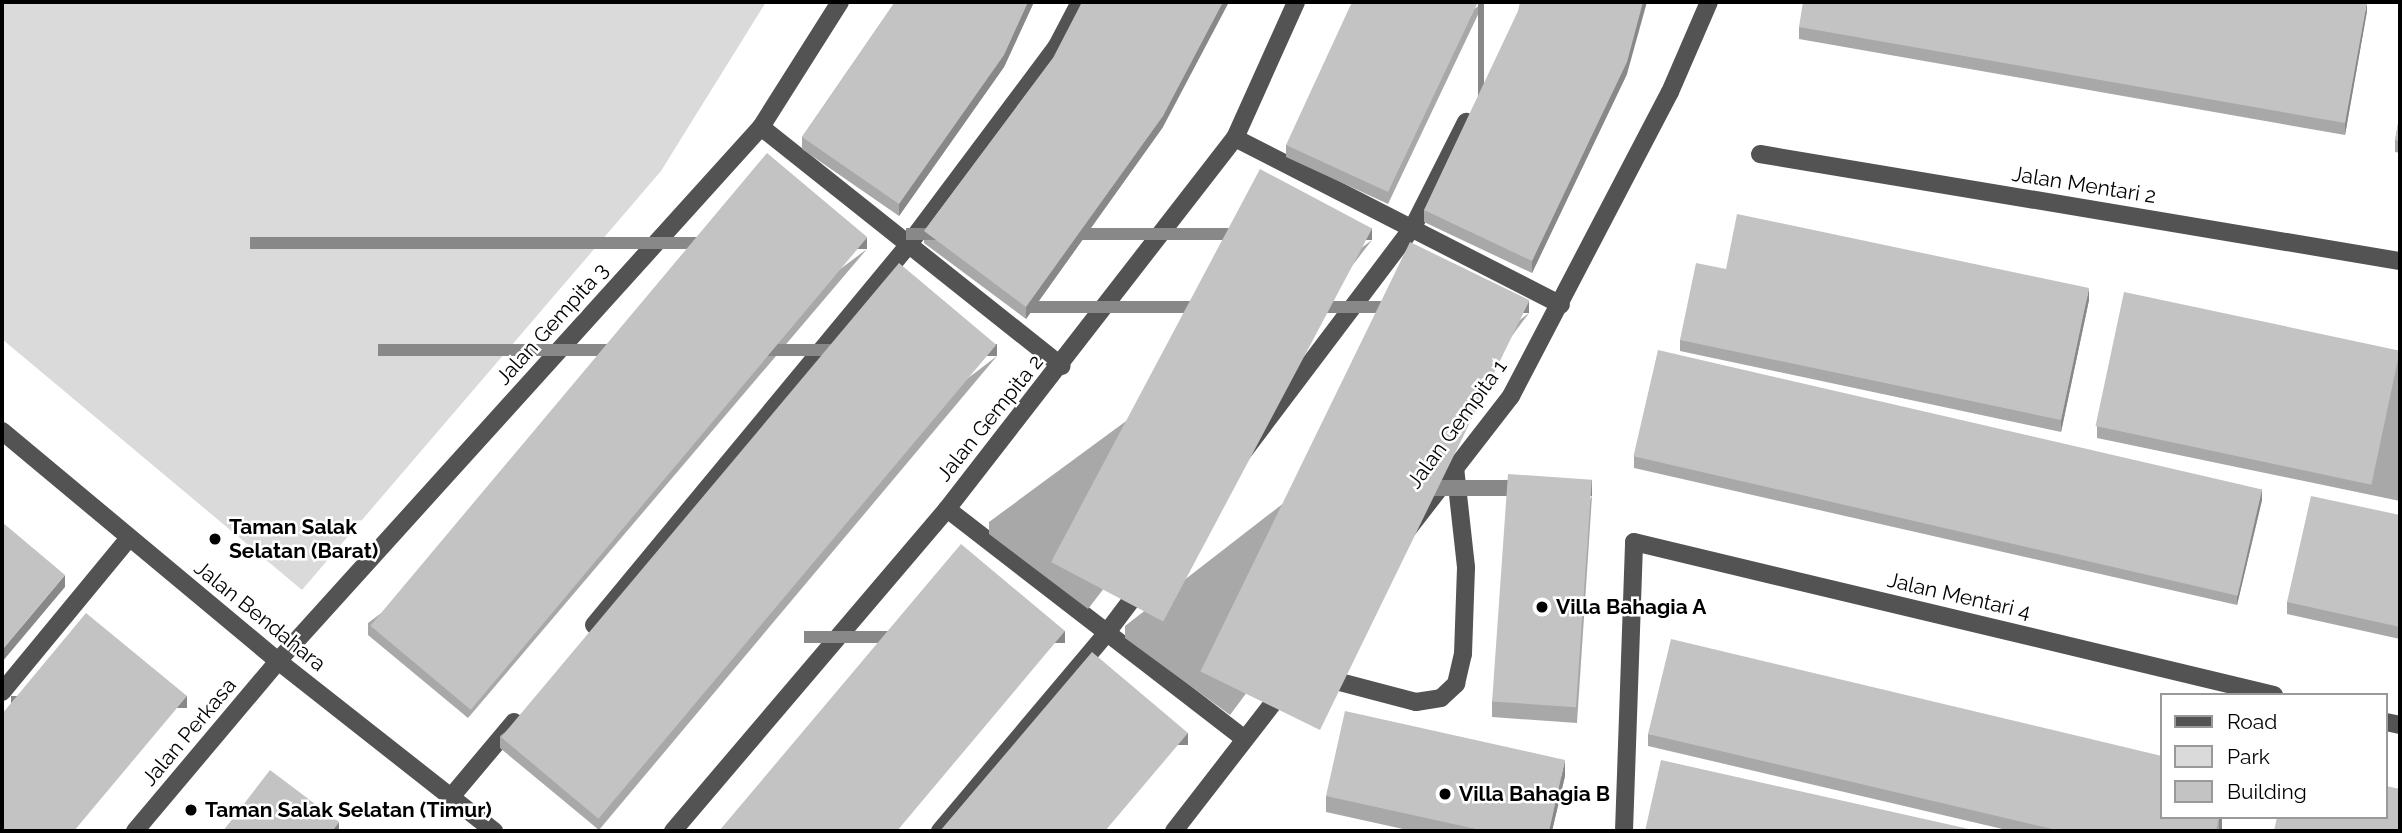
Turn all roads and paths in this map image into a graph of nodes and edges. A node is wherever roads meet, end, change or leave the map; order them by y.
1 (841, 2) edge
2 (1080, 2) edge
3 (1296, 2) edge
4 (1709, 2) edge
5 (1474, 105) edge
6 (761, 127) junction
7 (1236, 138) junction
8 (1760, 154) dead end
9 (1413, 227) junction
10 (909, 244) junction
11 (2400, 261) edge
12 (1561, 305) junction
13 (1062, 366) junction
14 (2, 431) edge
15 (1455, 467) junction
16 (947, 509) junction
17 (129, 538) junction
18 (1105, 635) junction
19 (583, 638) edge
20 (278, 661) junction
21 (1298, 671) junction
22 (2, 692) edge
23 (2266, 693) edge
24 (522, 712) edge
25 (1245, 739) junction
26 (451, 797) junction
27 (135, 831) edge
28 (494, 831) edge
29 (673, 831) edge
30 (940, 831) edge
31 (1175, 831) edge
32 (1624, 831) edge

1 - 6 street, Jalan Gempita 3
2 - 10 street
3 - 7 street, Jalan Gempita 2
4 - 12 street, Jalan Gempita 1
5 - 9 street
6 - 10 street
6 - 20 street, Jalan Gempita 3
7 - 9 street
7 - 13 street, Jalan Gempita 2
8 - 11 street, Jalan Mentari 2
9 - 12 street
9 - 18 street
10 - 13 street
10 - 19 street
12 - 15 street, Jalan Gempita 1
13 - 16 street, Jalan Gempita 2
14 - 17 street, Jalan Bendahara
15 - 21 street, Jalan Gempita 1
15 - 21 street
16 - 18 street
16 - 29 street, Jalan Gempita 2
17 - 20 street, Jalan Bendahara
17 - 22 street
18 - 25 street
18 - 30 street
20 - 26 street, Jalan Bendahara
20 - 27 street, Jalan Perkasa
21 - 25 street, Jalan Gempita 1
23 - 32 street, Jalan Mentari 4
24 - 26 street
25 - 31 street, Jalan Gempita 1
26 - 28 street, Jalan Bendahara

